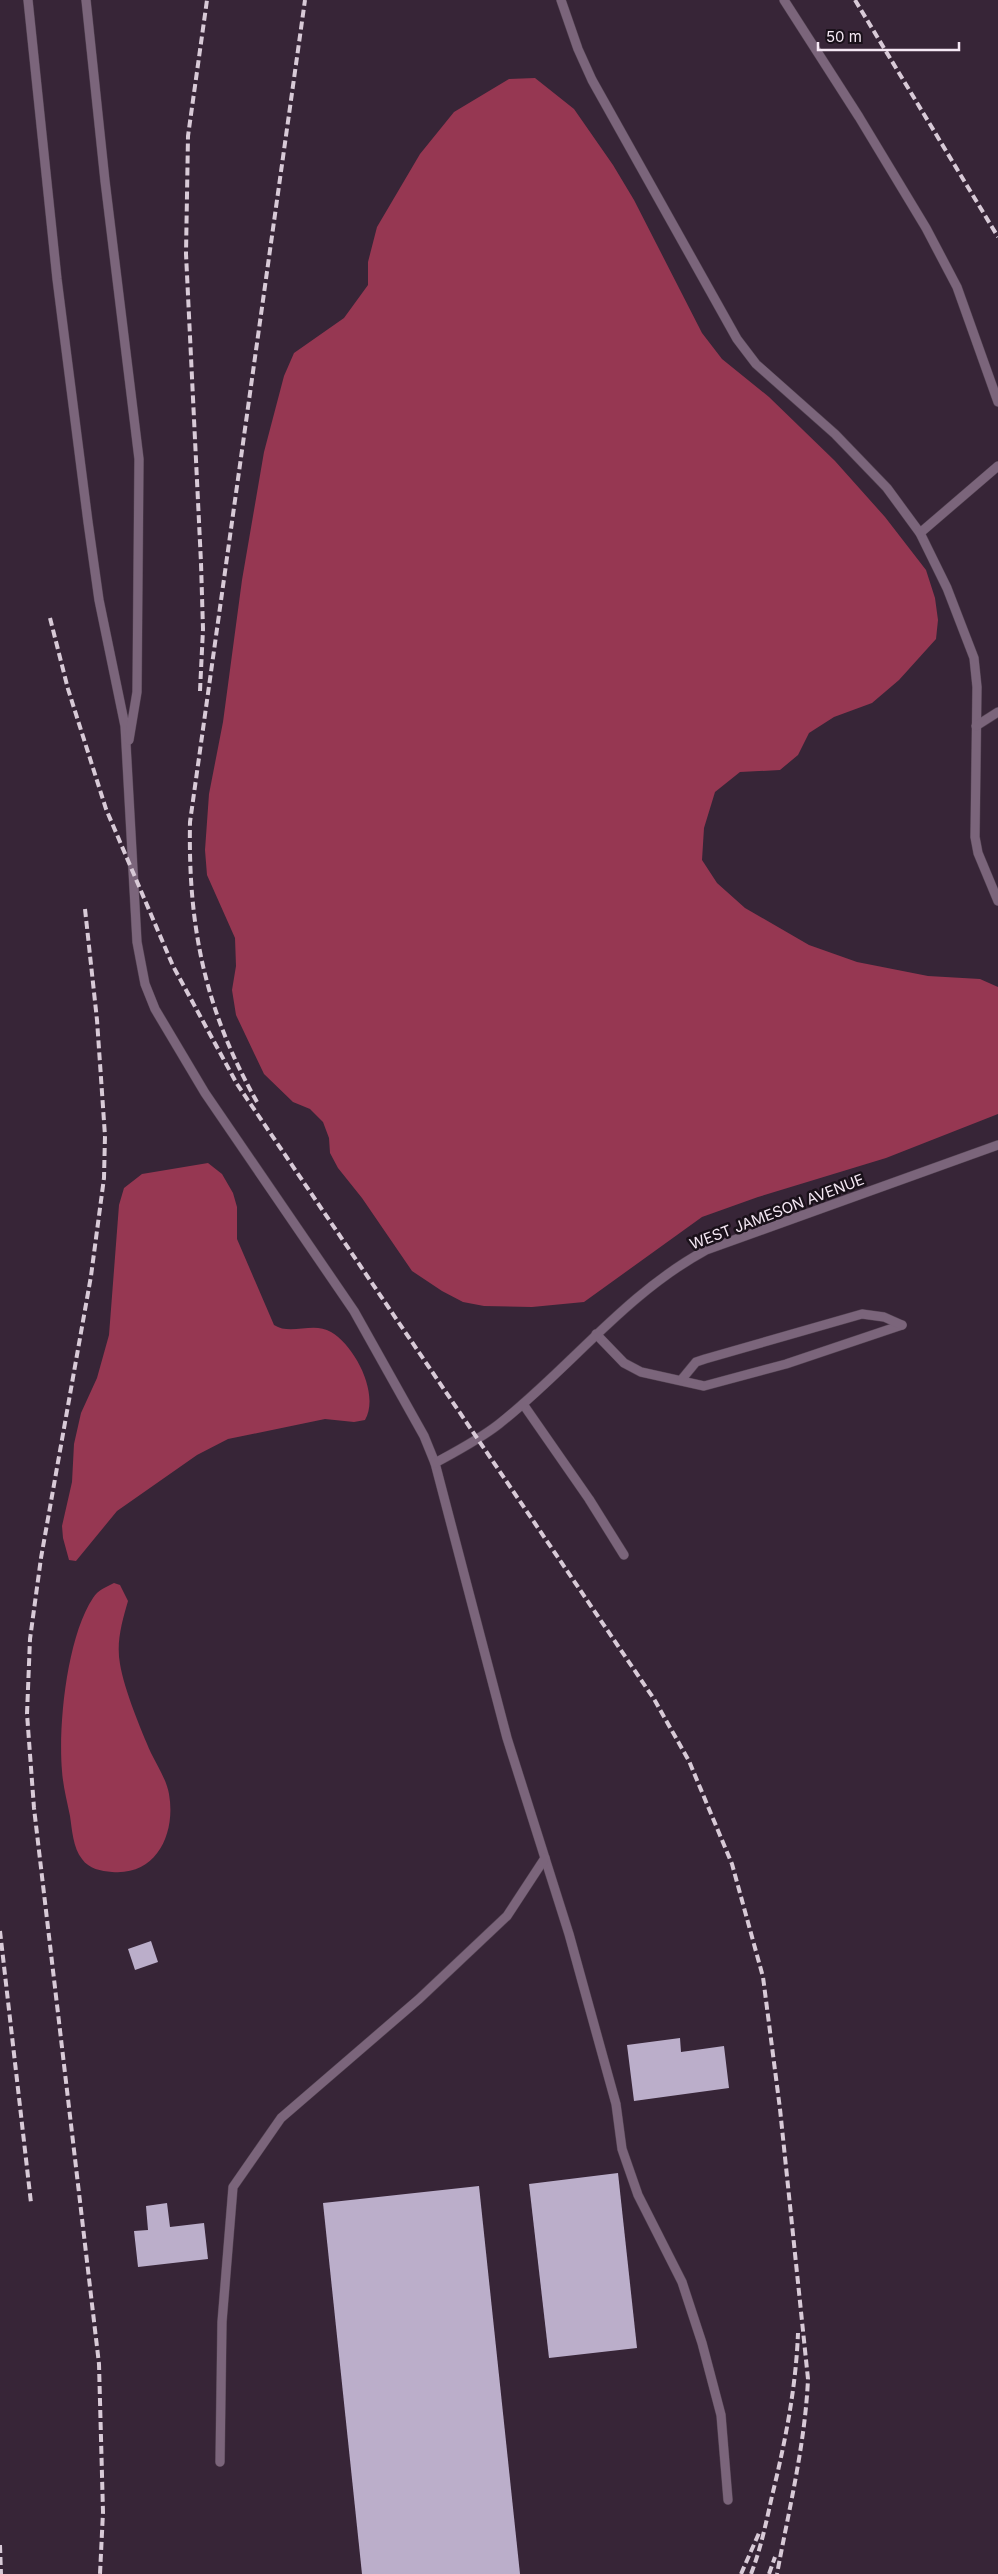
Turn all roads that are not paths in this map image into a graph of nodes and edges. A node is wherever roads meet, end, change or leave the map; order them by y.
1 (28, 0) edge
2 (86, 0) edge
3 (561, 0) edge
4 (784, 0) edge
5 (998, 402) edge
6 (998, 466) edge
7 (920, 533) junction
8 (998, 712) edge
9 (976, 726) junction
10 (128, 750) junction
11 (998, 901) edge
12 (998, 1145) edge
13 (596, 1334) junction
14 (682, 1379) junction
15 (523, 1404) junction
16 (435, 1463) junction
17 (624, 1555) dead end
18 (545, 1858) junction
19 (220, 2462) dead end
20 (728, 2500) dead end

1 - 10 lane
2 - 10 lane
3 - 7 lane
4 - 5 lane
6 - 7 lane
7 - 9 lane
8 - 9 lane
9 - 11 lane
10 - 16 lane
12 - 13 lane, WEST JAMESON AVENUE
13 - 14 lane
13 - 15 lane, WEST JAMESON AVENUE
14 - 14 lane
15 - 16 lane, WEST JAMESON AVENUE
15 - 17 lane
16 - 18 lane
18 - 19 lane
18 - 20 lane

